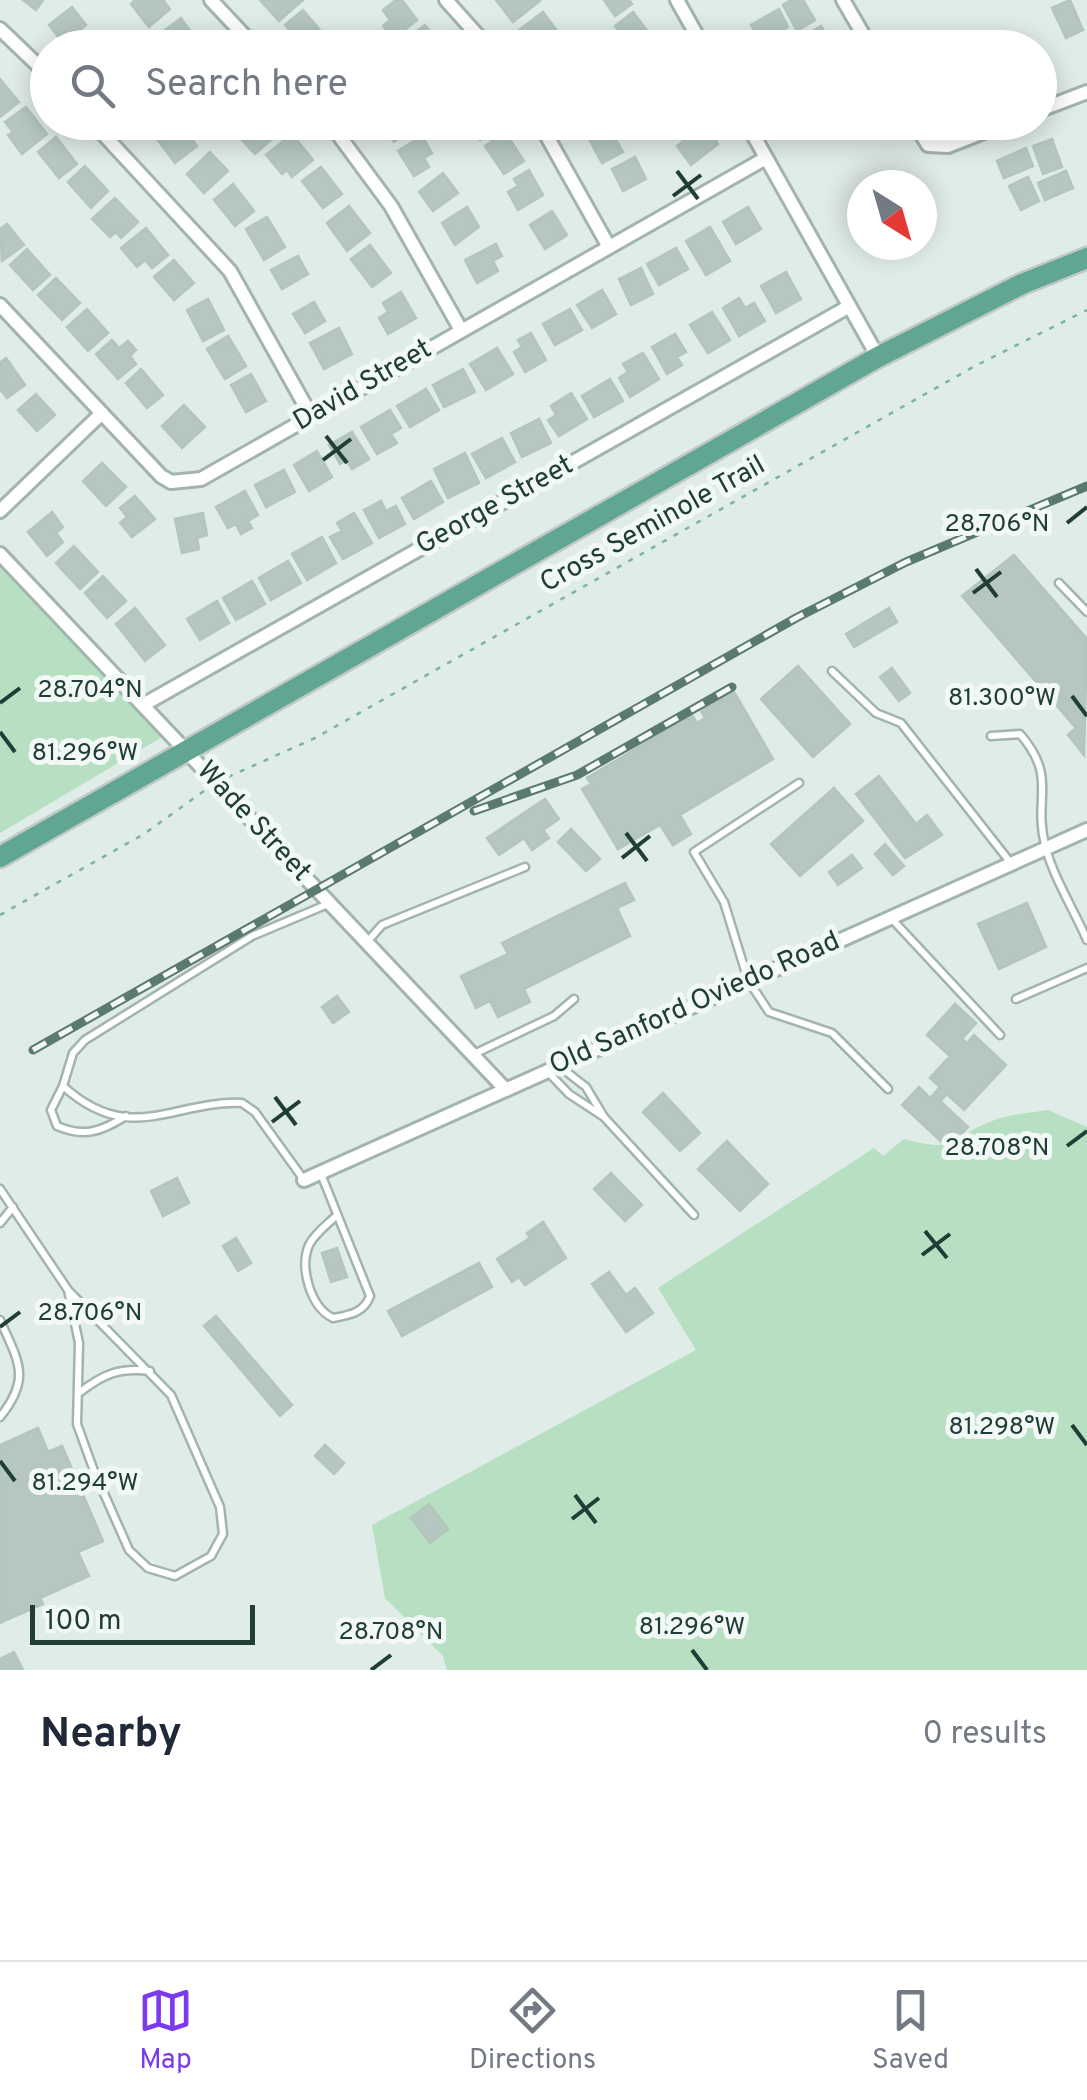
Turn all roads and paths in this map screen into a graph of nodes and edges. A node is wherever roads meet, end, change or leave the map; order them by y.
1 (211, 0) edge
2 (446, 0) edge
3 (677, 0) edge
4 (843, 0) edge
5 (0, 28) edge
6 (239, 30) edge
7 (472, 30) edge
8 (694, 30) edge
9 (860, 30) edge
10 (30, 57) edge
11 (1087, 92) edge
12 (1057, 103) edge
13 (109, 140) edge
14 (342, 140) edge
15 (549, 140) edge
16 (756, 140) edge
17 (925, 140) edge
18 (963, 140) edge
19 (766, 158) junction
20 (610, 247) junction
21 (1087, 258) edge
22 (0, 305) edge
23 (848, 307) junction
24 (1087, 310) edge
25 (461, 330) junction
26 (878, 357) junction
27 (102, 413) junction
28 (311, 416) junction
29 (0, 511) edge
30 (0, 554) edge
31 (1059, 583) dead end
32 (1087, 612) edge
33 (832, 671) dead end
34 (142, 705) junction
35 (991, 736) dead end
36 (186, 751) junction
37 (237, 771) dead end
38 (800, 783) dead end
39 (200, 793) dead end
40 (1087, 830) edge
41 (1045, 848) junction
42 (0, 857) edge
43 (1010, 863) junction
44 (525, 867) dead end
45 (330, 904) junction
46 (0, 915) edge
47 (889, 916) junction
48 (1087, 940) edge
49 (366, 943) junction
50 (1087, 968) edge
51 (748, 980) junction
52 (574, 999) dead end
53 (1016, 999) dead end
54 (1000, 1035) dead end
55 (473, 1054) junction
56 (553, 1068) junction
57 (64, 1086) junction
58 (888, 1089) dead end
59 (506, 1090) junction
60 (126, 1116) junction
61 (604, 1117) junction
62 (320, 1173) junction
63 (304, 1180) joint
64 (0, 1190) edge
65 (13, 1207) junction
66 (337, 1214) junction
67 (694, 1215) dead end
68 (0, 1222) edge
69 (68, 1290) junction
70 (0, 1320) edge
71 (151, 1371) junction
72 (78, 1394) junction
73 (0, 1417) edge

1 - 6 street
2 - 7 street
3 - 8 street
4 - 9 street
5 - 10 street
11 - 12 street
13 - 28 street
14 - 25 street
15 - 20 street
16 - 19 street
17 - 18 street
19 - 20 street, David Street
19 - 23 street
20 - 25 street, David Street
21 - 26 main road
22 - 27 street, David Street
23 - 26 street
23 - 34 street, George Street
24 - 37 path, Cross Seminole Trail
25 - 28 street, David Street
26 - 36 main road
27 - 28 street, David Street
27 - 29 street
30 - 34 street, Wade Street
31 - 32 lane
33 - 43 lane
34 - 36 street, Wade Street
35 - 41 lane
36 - 42 main road
36 - 45 street, Wade Street
38 - 51 lane
39 - 46 path
40 - 41 street, Old Sanford Oviedo Road
41 - 43 street, Old Sanford Oviedo Road
41 - 48 lane
43 - 47 street, Old Sanford Oviedo Road
44 - 49 lane
45 - 49 street, Wade Street
45 - 57 lane
47 - 51 street, Old Sanford Oviedo Road
47 - 54 lane
49 - 55 street, Wade Street
50 - 53 lane
51 - 56 street, Old Sanford Oviedo Road
51 - 58 lane
52 - 55 lane
55 - 59 street, Wade Street
56 - 59 street, Old Sanford Oviedo Road
56 - 61 lane
56 - 61 lane
57 - 60 lane
57 - 60 lane
59 - 62 street, Old Sanford Oviedo Road
60 - 63 lane
61 - 67 lane
62 - 63 street, Old Sanford Oviedo Road
62 - 66 lane
64 - 65 lane
65 - 68 lane
65 - 69 lane
66 - 66 lane
69 - 71 lane
69 - 72 lane
70 - 73 lane
71 - 72 lane
71 - 72 lane

